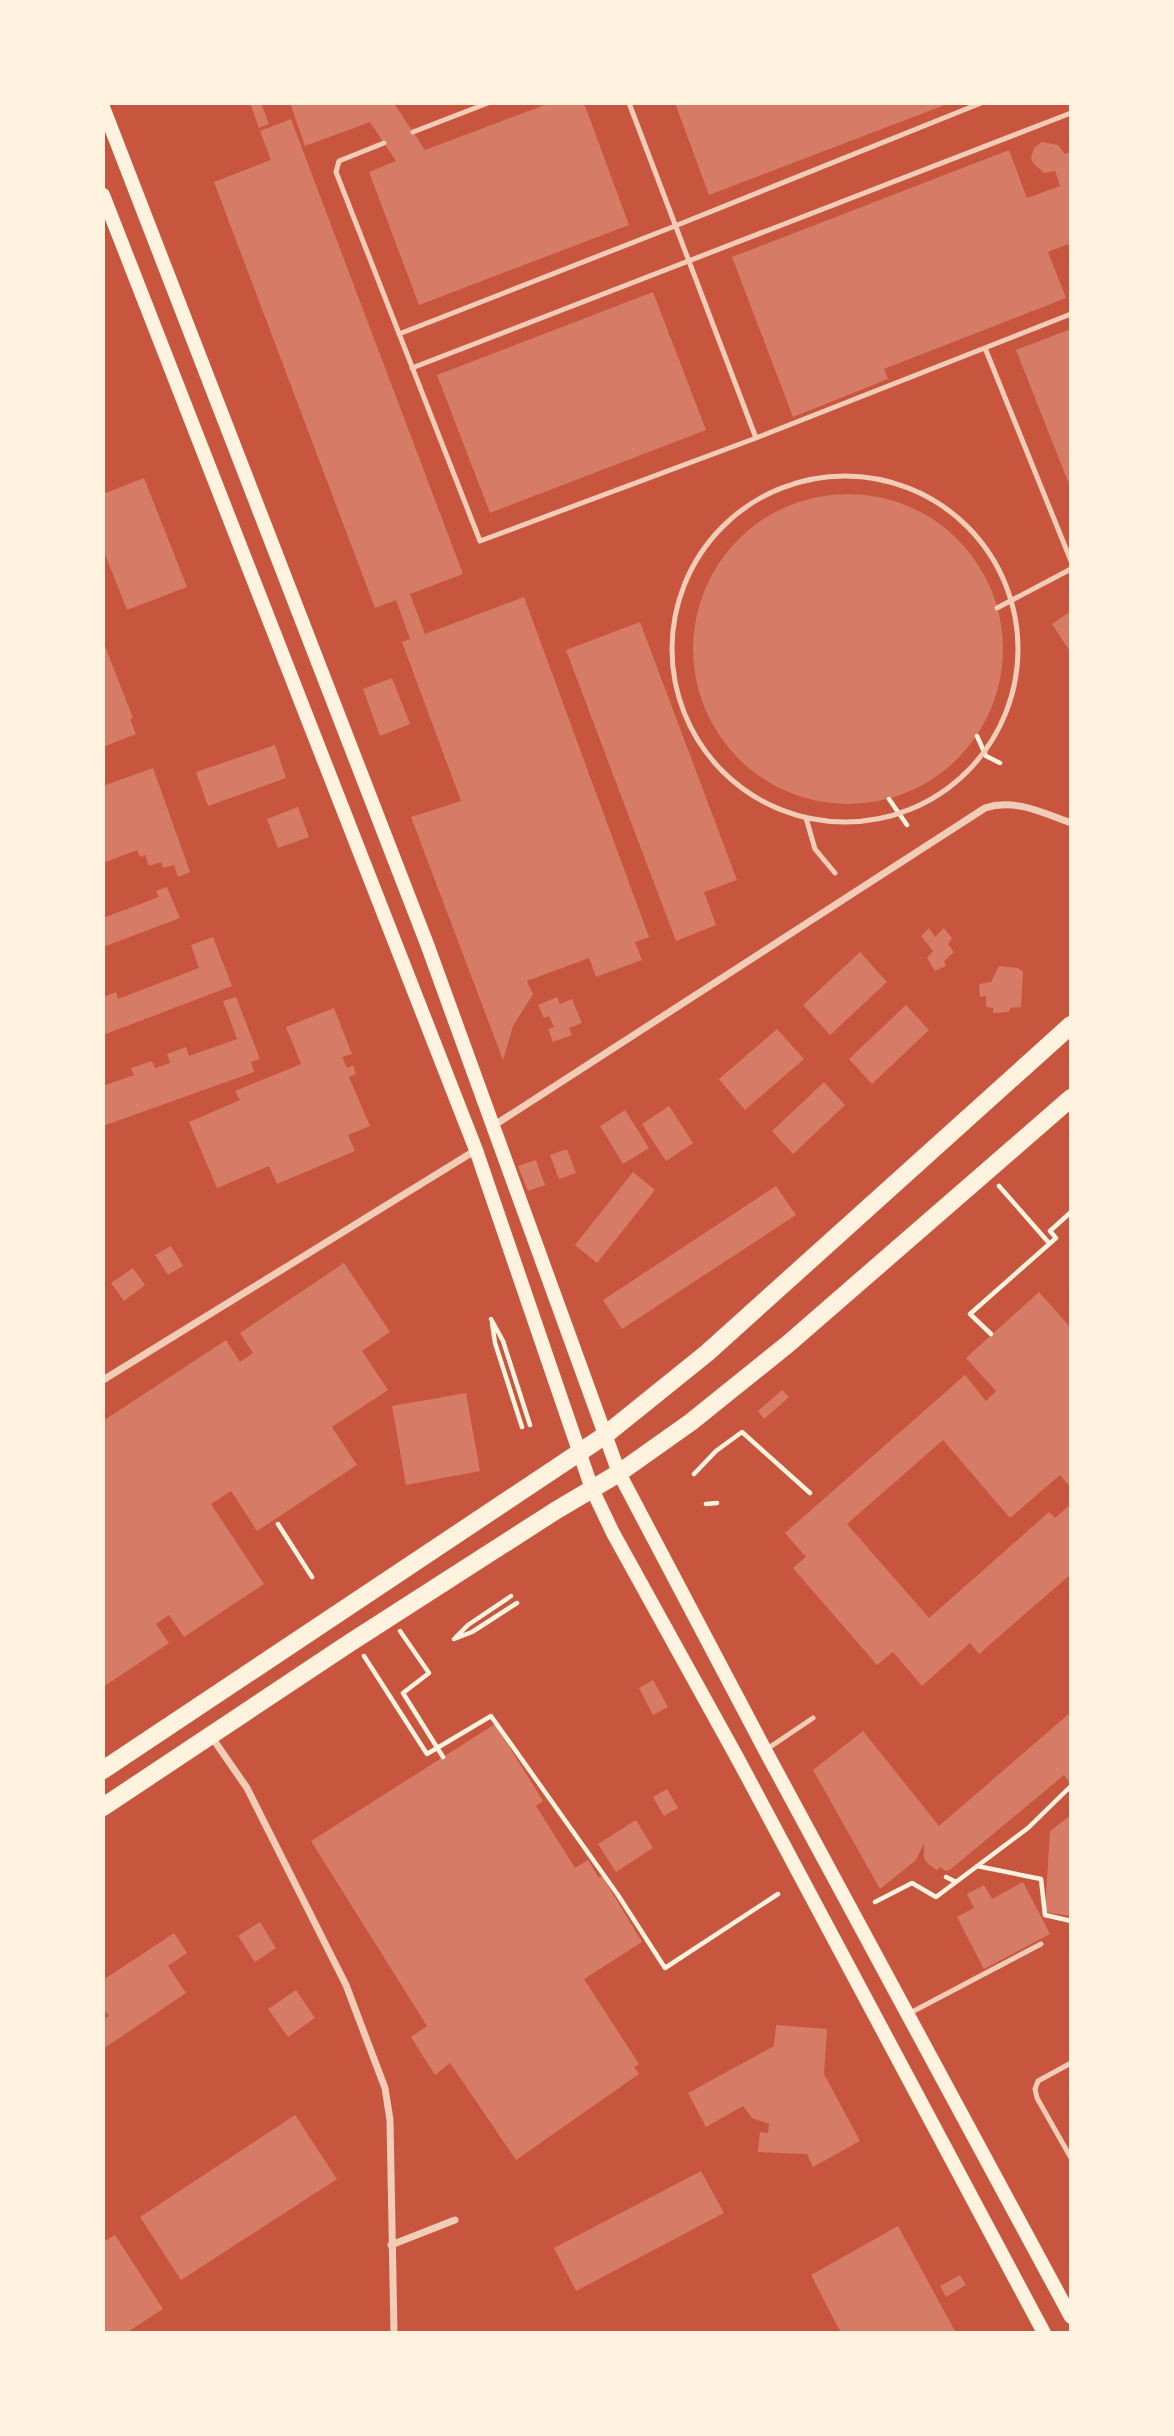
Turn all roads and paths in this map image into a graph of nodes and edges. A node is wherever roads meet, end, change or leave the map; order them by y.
1 (488, 103) edge
2 (629, 103) edge
3 (981, 103) edge
4 (103, 107) edge
5 (1071, 113) edge
6 (413, 132) dead end
7 (384, 143) dead end
8 (103, 195) edge
9 (675, 226) junction
10 (688, 261) junction
11 (1071, 314) edge
12 (399, 334) junction
13 (985, 348) junction
14 (412, 368) junction
15 (756, 438) junction
16 (1071, 561) edge
17 (1071, 569) edge
18 (1011, 601) junction
19 (997, 608) dead end
20 (977, 736) dead end
21 (984, 751) junction
22 (1000, 764) dead end
23 (889, 799) dead end
24 (899, 814) junction
25 (806, 818) junction
26 (1071, 823) edge
27 (907, 825) dead end
28 (835, 873) dead end
29 (1071, 1025) edge
30 (1071, 1098) edge
31 (493, 1126) junction
32 (477, 1150) junction
33 (987, 1172) junction
34 (1071, 1212) edge
35 (1049, 1243) junction
36 (991, 1334) dead end
37 (103, 1380) edge
38 (530, 1424) dead end
39 (522, 1427) dead end
40 (604, 1436) junction
41 (579, 1452) junction
42 (619, 1473) junction
43 (694, 1474) dead end
44 (592, 1489) junction
45 (810, 1493) dead end
46 (278, 1524) dead end
47 (312, 1577) dead end
48 (511, 1596) dead end
49 (517, 1603) dead end
50 (398, 1629) dead end
51 (362, 1653) dead end
52 (814, 1718) dead end
53 (210, 1734) junction
54 (437, 1747) junction
55 (765, 1751) junction
56 (443, 1757) dead end
57 (103, 1770) edge
58 (1071, 1786) edge
59 (103, 1807) edge
60 (977, 1866) junction
61 (946, 1877) dead end
62 (956, 1882) junction
63 (778, 1894) dead end
64 (875, 1902) dead end
65 (1071, 1921) edge
66 (1041, 1944) dead end
67 (907, 2014) junction
68 (1071, 2063) edge
69 (1071, 2158) edge
70 (455, 2220) dead end
71 (391, 2245) junction
72 (1071, 2316) edge
73 (394, 2333) edge
74 (1044, 2333) edge

1 - 6 lane
2 - 9 lane
3 - 9 lane
4 - 31 main road
5 - 10 lane
7 - 12 lane
8 - 32 main road
9 - 10 lane
9 - 12 lane
10 - 14 lane
10 - 15 lane
11 - 13 lane
12 - 14 lane
13 - 15 lane
13 - 16 lane
14 - 15 lane
17 - 18 lane
18 - 19 lane
18 - 21 lane
18 - 25 lane
20 - 21 path
21 - 22 path
21 - 24 lane
23 - 24 path
24 - 25 lane
24 - 27 path
25 - 28 lane
26 - 31 street
29 - 40 main road
30 - 33 main road
31 - 40 main road
32 - 37 street
32 - 41 main road
33 - 35 path
33 - 42 main road
34 - 35 path
35 - 36 path
38 - 39 path
40 - 41 main road
40 - 42 main road
41 - 44 main road
41 - 57 main road
42 - 44 main road
42 - 55 main road
43 - 45 path
44 - 53 main road
44 - 74 main road
46 - 47 path
48 - 49 path
50 - 54 path
51 - 54 path
52 - 55 lane
53 - 59 main road
53 - 71 street
54 - 56 path
54 - 63 path
55 - 67 main road
58 - 60 path
60 - 62 path
60 - 65 path
61 - 62 path
62 - 64 path
66 - 67 lane
67 - 72 main road
68 - 69 lane
70 - 71 street
71 - 73 street

